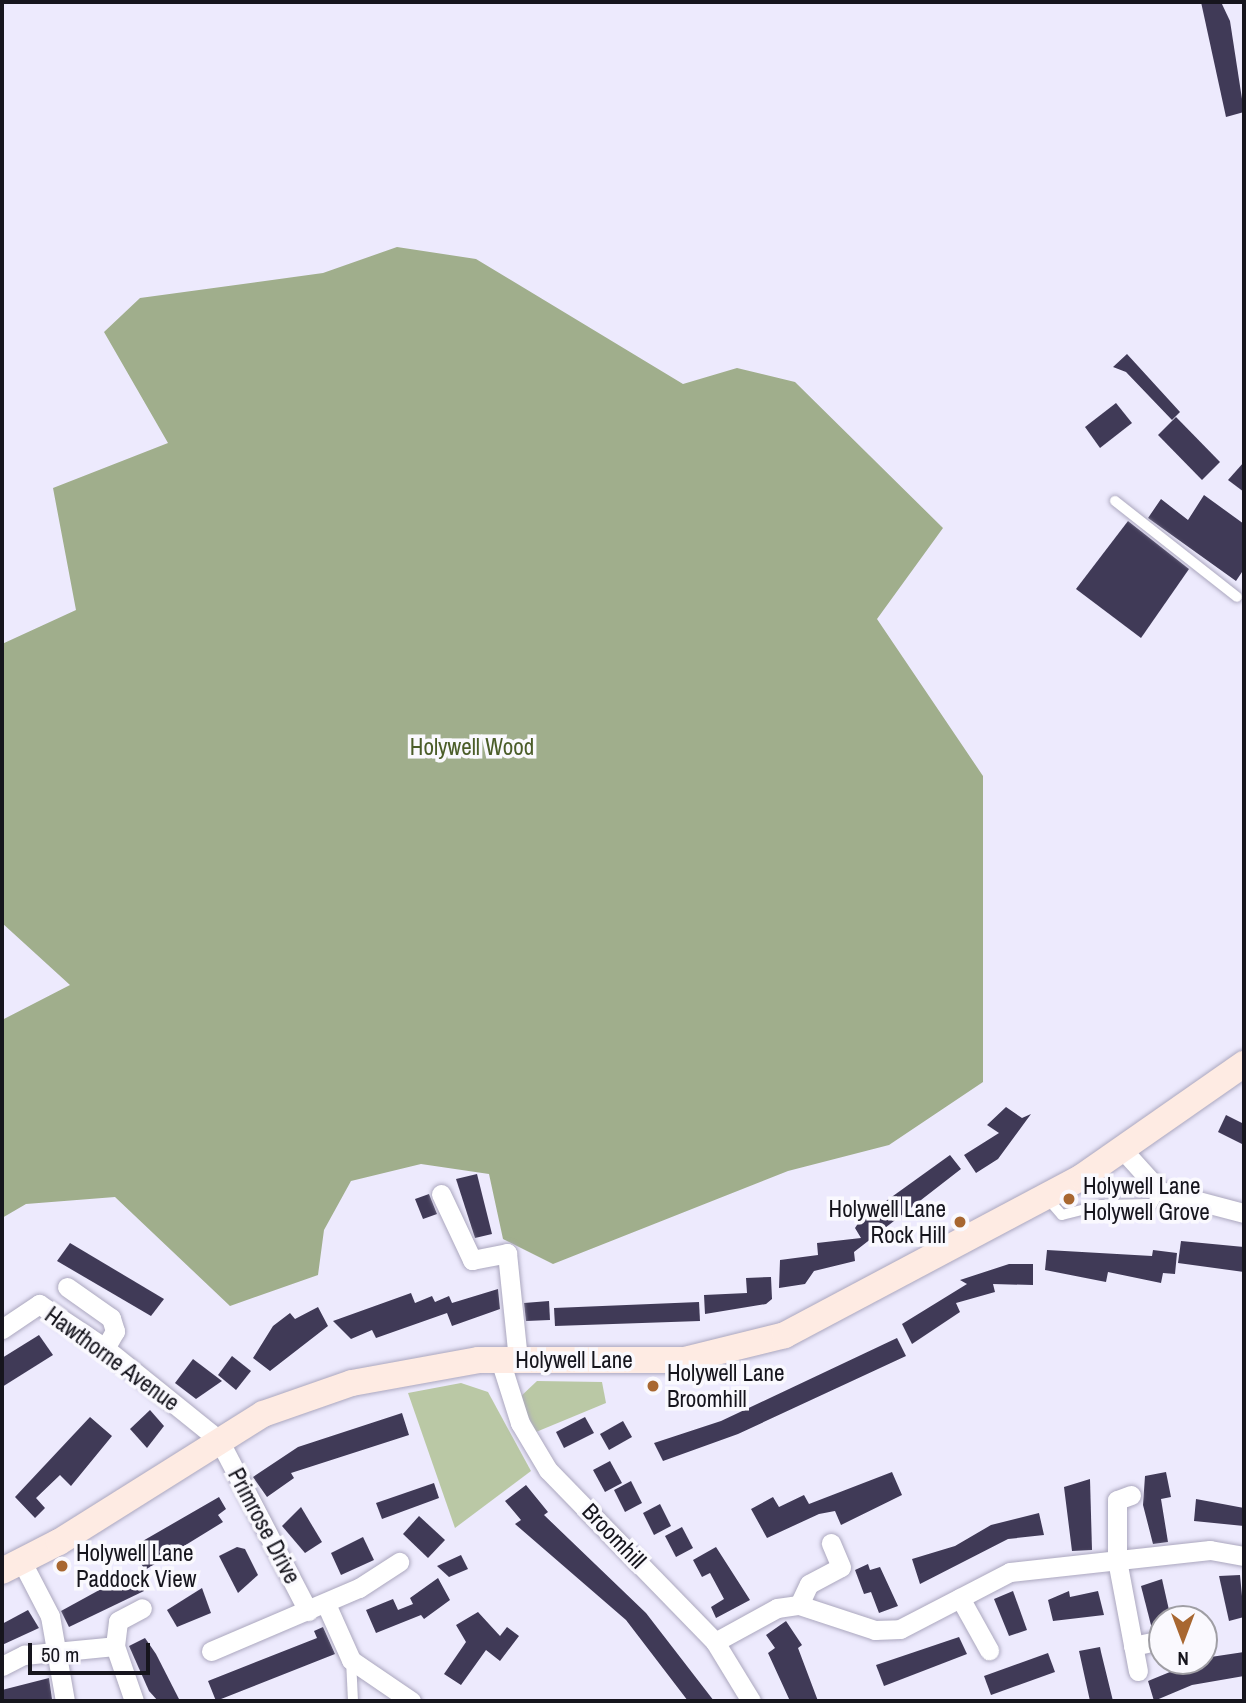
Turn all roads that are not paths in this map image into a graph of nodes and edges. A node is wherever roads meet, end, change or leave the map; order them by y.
1 (1115, 501) dead end
2 (1237, 597) dead end
3 (1244, 1065) edge
4 (1122, 1149) junction
5 (1160, 1191) junction
6 (441, 1194) dead end
7 (1047, 1197) junction
8 (1244, 1213) edge
9 (67, 1287) dead end
10 (2, 1329) edge
11 (105, 1348) junction
12 (509, 1359) junction
13 (219, 1440) junction
14 (1131, 1495) dead end
15 (831, 1543) dead end
16 (1244, 1556) edge
17 (1117, 1560) junction
18 (399, 1562) dead end
19 (12, 1566) edge
20 (960, 1598) junction
21 (799, 1605) junction
22 (142, 1608) dead end
23 (317, 1608) junction
24 (715, 1643) junction
25 (1148, 1643) edge
26 (115, 1646) junction
27 (1133, 1646) junction
28 (989, 1650) dead end
29 (211, 1651) dead end
30 (60, 1653) junction
31 (351, 1660) junction
32 (2, 1666) edge
33 (1138, 1671) dead end
34 (65, 1701) edge
35 (134, 1701) edge
36 (353, 1701) edge
37 (411, 1701) edge
38 (751, 1701) edge

1 - 2 lane
3 - 4 main road, Holywell Lane
4 - 5 street
4 - 7 main road, Holywell Lane
5 - 7 lane
5 - 8 street
6 - 12 street, Broomhill
7 - 12 main road, Holywell Lane
9 - 11 street
10 - 11 street, Hawthorne Avenue
11 - 13 street, Hawthorne Avenue
12 - 13 main road, Holywell Lane
12 - 24 street, Broomhill
13 - 19 main road, Holywell Lane
13 - 23 street, Primrose Drive
14 - 17 street
15 - 21 street
16 - 17 street
17 - 20 street
17 - 27 street
18 - 23 street, Primrose Drive
19 - 30 street
20 - 21 street
20 - 28 street
21 - 24 street
22 - 26 street
23 - 29 street, Primrose Drive
23 - 31 street
24 - 38 street, Broomhill
25 - 27 street
26 - 30 street
26 - 35 street
27 - 33 street
30 - 32 street
30 - 34 street
31 - 36 lane
31 - 37 street

